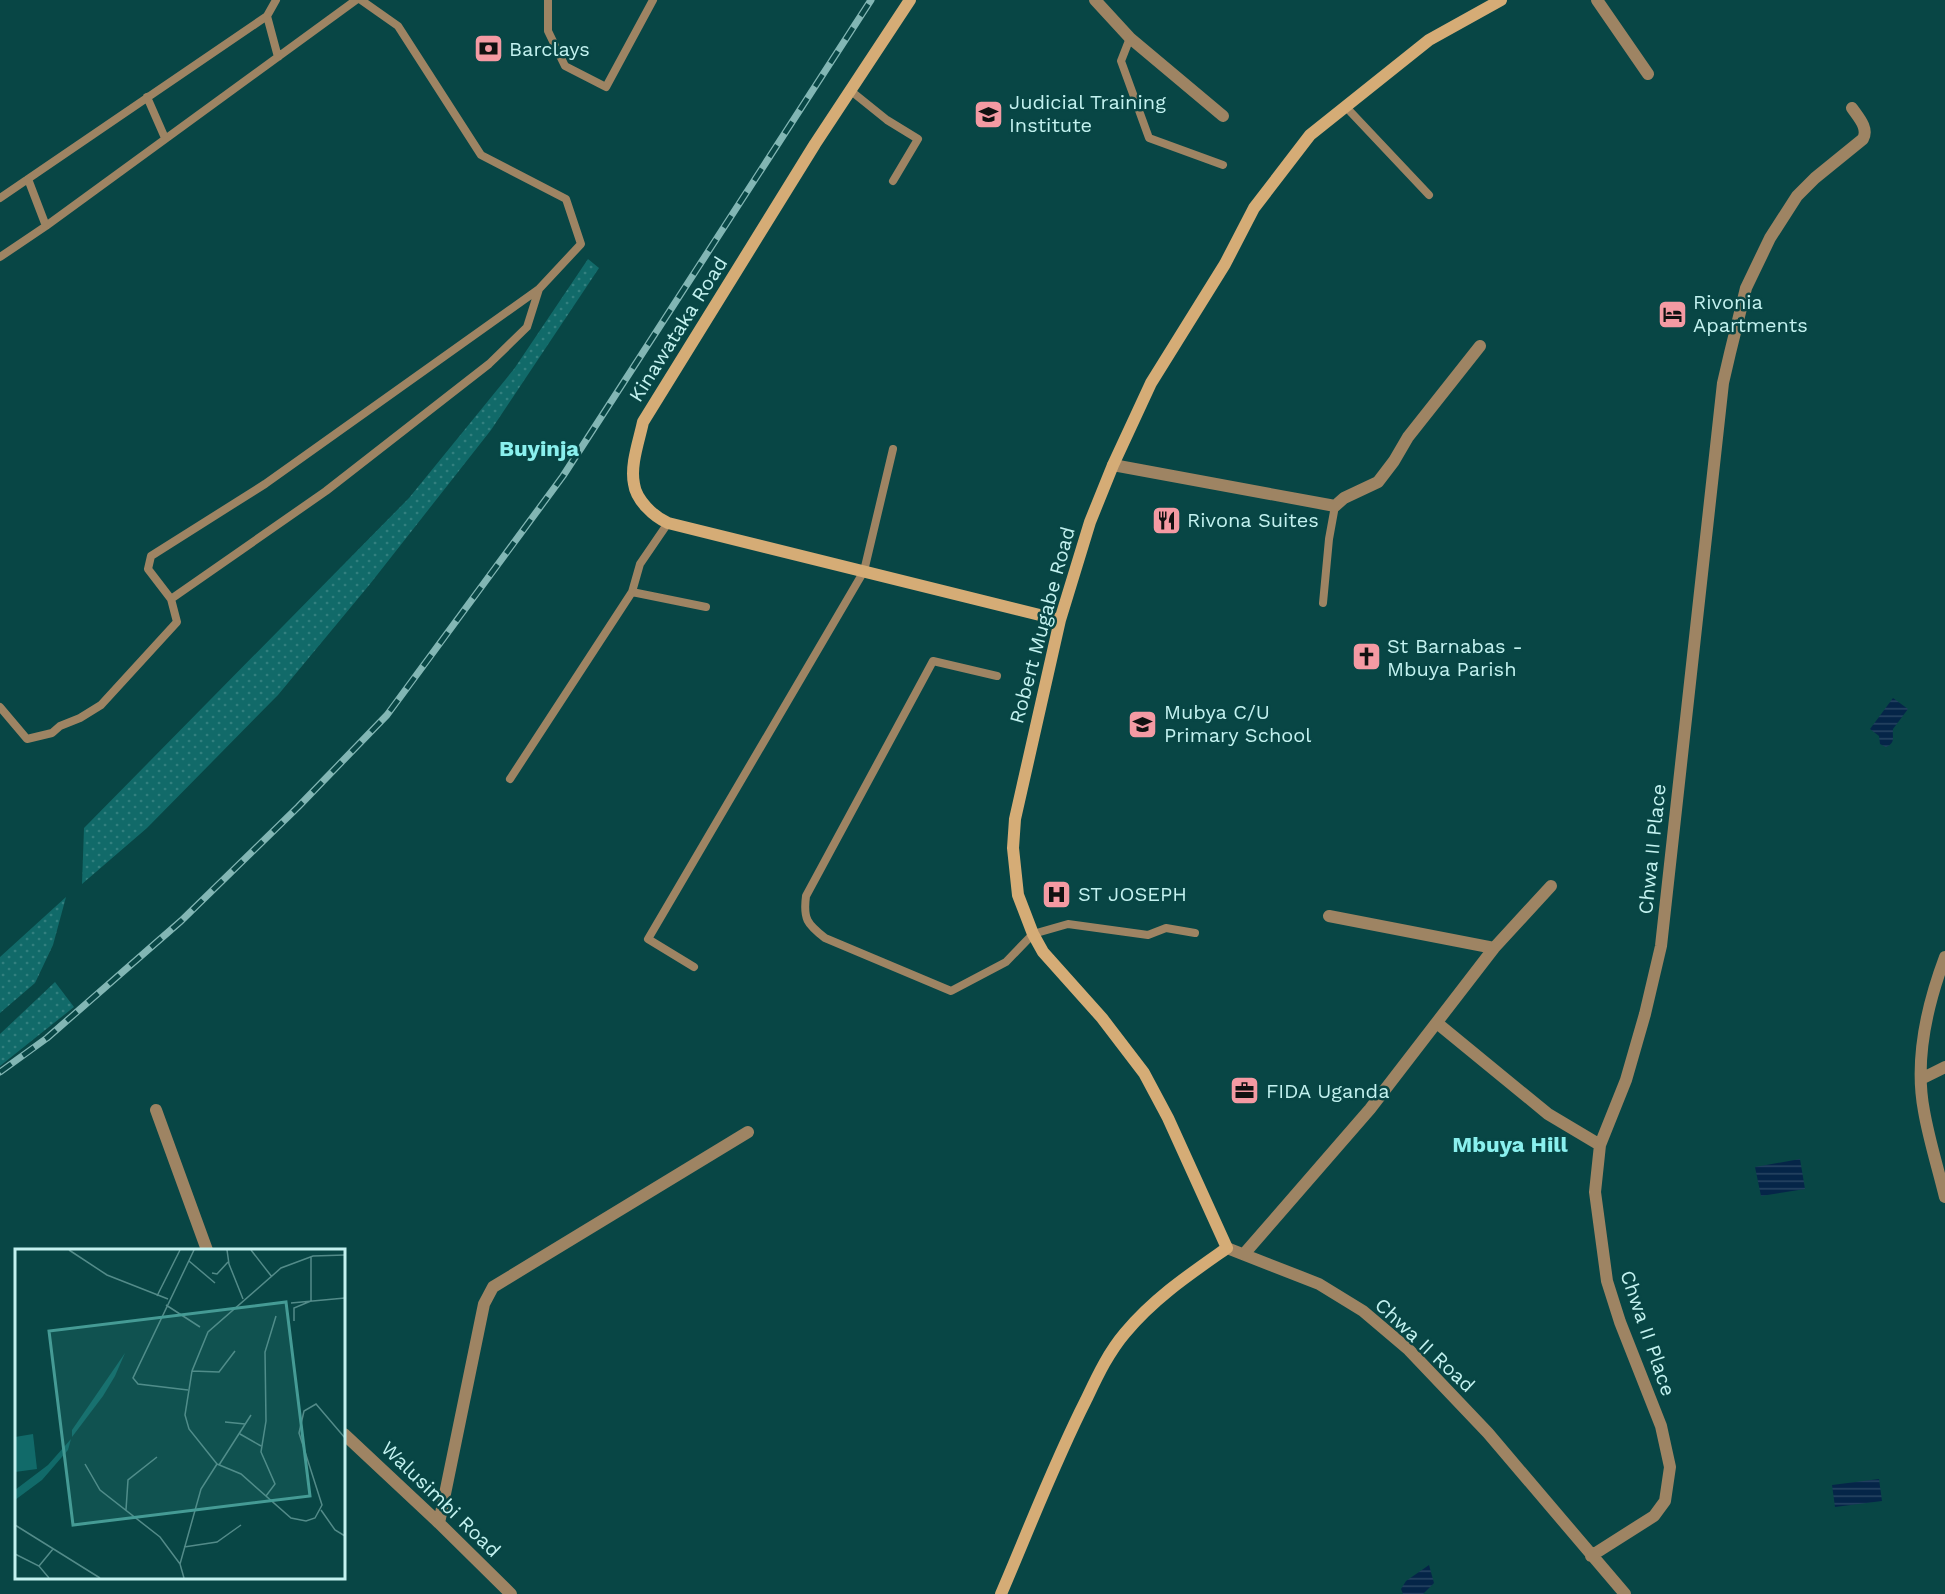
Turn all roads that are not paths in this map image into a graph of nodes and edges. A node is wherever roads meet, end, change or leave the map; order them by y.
1 (276, 0) edge
2 (356, 0) edge
3 (361, 0) edge
4 (548, 0) edge
5 (652, 0) edge
6 (910, 0) edge
7 (1095, 0) edge
8 (1501, 0) edge
9 (1597, 0) edge
10 (267, 16) junction
11 (1130, 38) junction
12 (278, 57) junction
13 (1648, 75) dead end
14 (851, 91) junction
15 (147, 97) junction
16 (1345, 106) junction
17 (1852, 108) dead end
18 (1223, 116) dead end
19 (165, 138) junction
20 (1223, 165) dead end
21 (28, 179) junction
22 (893, 181) dead end
23 (1429, 195) dead end
24 (0, 198) edge
25 (46, 226) junction
26 (0, 257) edge
27 (539, 289) junction
28 (1480, 346) dead end
29 (893, 449) dead end
30 (1113, 465) junction
31 (1335, 506) junction
32 (668, 522) junction
33 (864, 571) junction
34 (632, 592) junction
35 (171, 599) junction
36 (1323, 603) dead end
37 (706, 607) dead end
38 (1060, 620) junction
39 (998, 676) dead end
40 (0, 707) edge
41 (510, 779) dead end
42 (1551, 886) dead end
43 (1329, 916) dead end
44 (1195, 933) dead end
45 (1033, 934) junction
46 (1494, 948) junction
47 (1945, 957) edge
48 (694, 967) dead end
49 (1437, 1023) junction
50 (1945, 1067) edge
51 (1921, 1079) junction
52 (156, 1110) dead end
53 (748, 1132) dead end
54 (1600, 1145) junction
55 (1945, 1197) edge
56 (1227, 1248) junction
57 (206, 1249) edge
58 (1244, 1254) junction
59 (345, 1435) edge
60 (440, 1523) junction
61 (1591, 1556) junction
62 (511, 1594) edge
63 (1001, 1594) edge
64 (1625, 1594) edge

1 - 10 lane
2 - 12 lane
3 - 27 lane
4 - 5 lane
6 - 14 street, Kinawataka Road
7 - 11 street
8 - 16 street, Robert Mugabe Road
9 - 13 street
10 - 12 lane
10 - 15 lane
11 - 18 street
11 - 20 lane
12 - 19 lane
14 - 22 lane
14 - 32 street, Kinawataka Road
15 - 19 lane
15 - 21 lane
16 - 23 lane
16 - 30 street, Robert Mugabe Road
17 - 54 street, Chwa II Place
19 - 25 lane
21 - 24 lane
21 - 25 lane
25 - 26 lane
27 - 35 lane
27 - 35 lane
28 - 31 street
29 - 33 lane
30 - 31 street
30 - 38 street, Robert Mugabe Road
31 - 36 lane
32 - 33 street, Kinawataka Road
32 - 34 lane
33 - 38 street, Kinawataka Road
33 - 48 lane
34 - 37 lane
34 - 41 lane
35 - 40 lane
38 - 45 street, Robert Mugabe Road
39 - 45 lane
42 - 46 street
43 - 46 street
44 - 45 lane
45 - 56 street, Robert Mugabe Road
46 - 49 street
47 - 51 street
49 - 54 street
49 - 58 street
50 - 51 street
51 - 55 street
52 - 57 street
53 - 60 street
54 - 61 street, Chwa II Place
56 - 58 street, Chwa II Road
56 - 63 street
58 - 61 street, Chwa II Road
59 - 60 street, Walusimbi Road
60 - 62 street, Walusimbi Road
61 - 64 street, Chwa II Road

